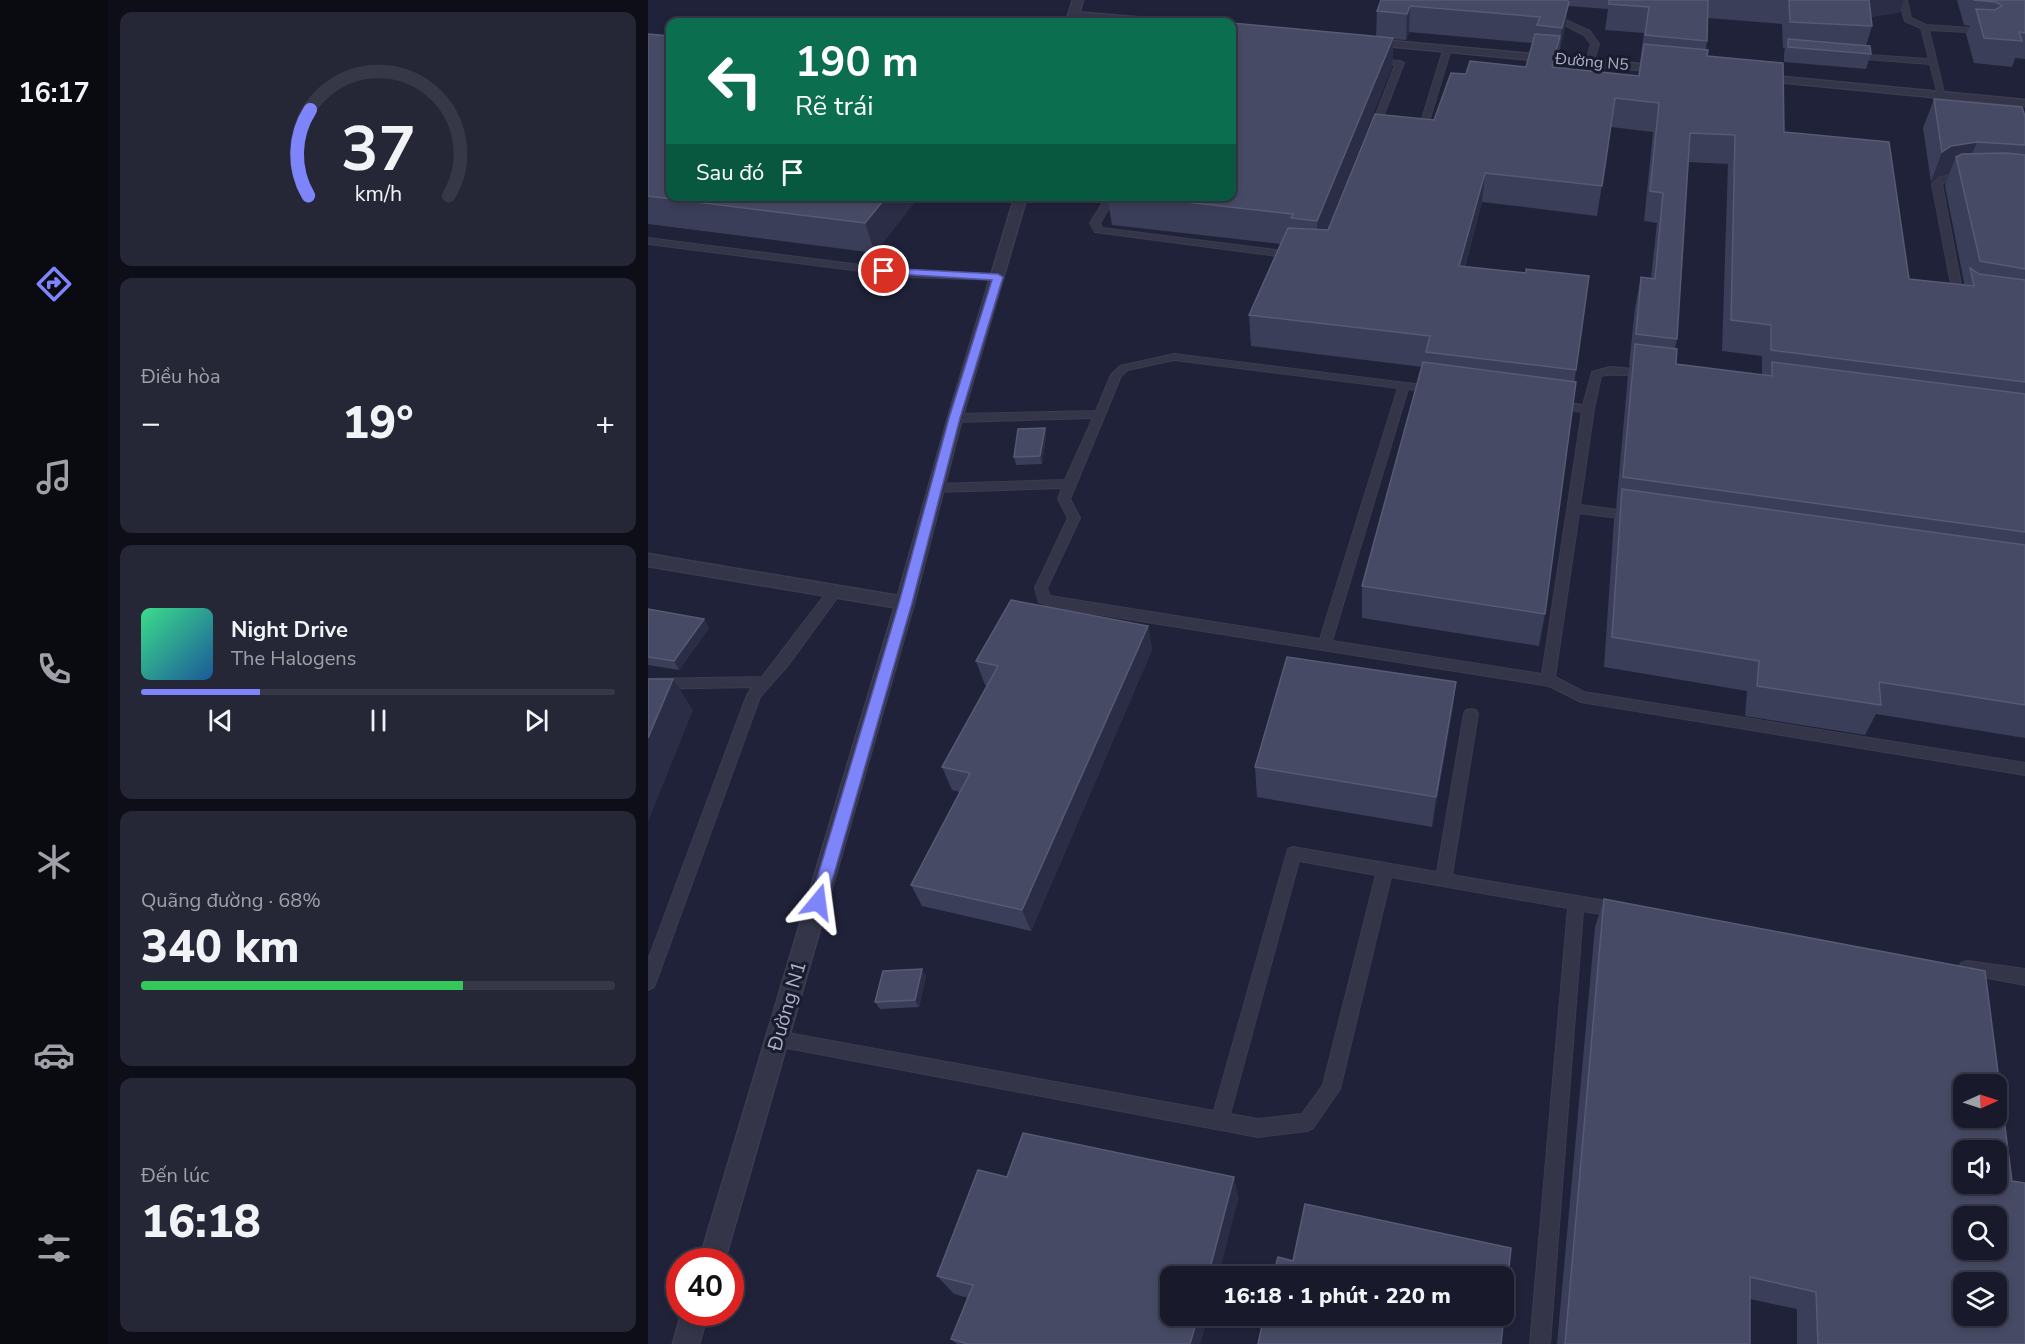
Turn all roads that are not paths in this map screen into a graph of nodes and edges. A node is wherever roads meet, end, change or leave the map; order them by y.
1 (1078, 0) edge
2 (1560, 0) edge
3 (1903, 0) edge
4 (1072, 18) edge
5 (1925, 27) junction
6 (1986, 31) edge
7 (1356, 41) edge
8 (1447, 50) junction
9 (1844, 55) edge
10 (1366, 60) edge
11 (1590, 62) junction
12 (1934, 62) junction
13 (1672, 70) edge
14 (1754, 77) edge
15 (1942, 95) junction
16 (2025, 103) edge
17 (1370, 139) edge
18 (1420, 140) edge
19 (1973, 178) edge
20 (1020, 201) edge
21 (1109, 201) edge
22 (648, 241) edge
23 (1299, 255) edge
24 (998, 277) junction
25 (1978, 301) edge
26 (1659, 374) edge
27 (1404, 385) junction
28 (1450, 391) edge
29 (1542, 403) edge
30 (1588, 409) junction
31 (1100, 414) junction
32 (955, 418) junction
33 (1069, 484) junction
34 (936, 488) junction
35 (1573, 508) junction
36 (1643, 517) edge
37 (648, 560) edge
38 (835, 591) junction
39 (905, 603) junction
40 (1325, 644) junction
41 (1548, 680) junction
42 (765, 682) junction
43 (648, 684) edge
44 (1471, 714) dead end
45 (2025, 769) edge
46 (1385, 871) junction
47 (1443, 881) junction
48 (1576, 903) junction
49 (1635, 913) edge
50 (1954, 966) edge
51 (2025, 978) edge
52 (648, 982) edge
53 (777, 1039) junction
54 (1220, 1120) junction
55 (715, 1248) edge
56 (691, 1326) edge
57 (686, 1344) edge
58 (1540, 1344) edge

1 - 4 street
2 - 11 lane
3 - 5 lane
5 - 6 lane
5 - 12 lane
7 - 8 street, Đường N5
8 - 11 street, Đường N5
8 - 18 lane
9 - 12 lane
10 - 17 lane
11 - 13 street, Đường N5
12 - 15 lane
14 - 15 street
15 - 16 street
19 - 25 lane
20 - 24 street, Đường N1
21 - 23 lane
22 - 24 lane
24 - 32 street, Đường N1
26 - 30 lane
27 - 28 lane
27 - 31 lane
27 - 40 lane
29 - 30 lane
30 - 35 lane
31 - 32 lane
31 - 33 lane
32 - 34 street, Đường N1
33 - 34 lane
33 - 40 lane
34 - 39 street, Đường N1
35 - 36 lane
35 - 41 lane
37 - 38 street
38 - 39 street
38 - 42 lane
39 - 53 street, Đường N1
40 - 41 lane
41 - 45 lane
42 - 43 lane
42 - 52 lane
44 - 47 lane
46 - 47 lane
46 - 54 lane
46 - 54 lane
47 - 48 lane
48 - 49 lane
48 - 58 lane
50 - 51 lane
53 - 54 lane
53 - 55 street, Đường N1
56 - 57 street

